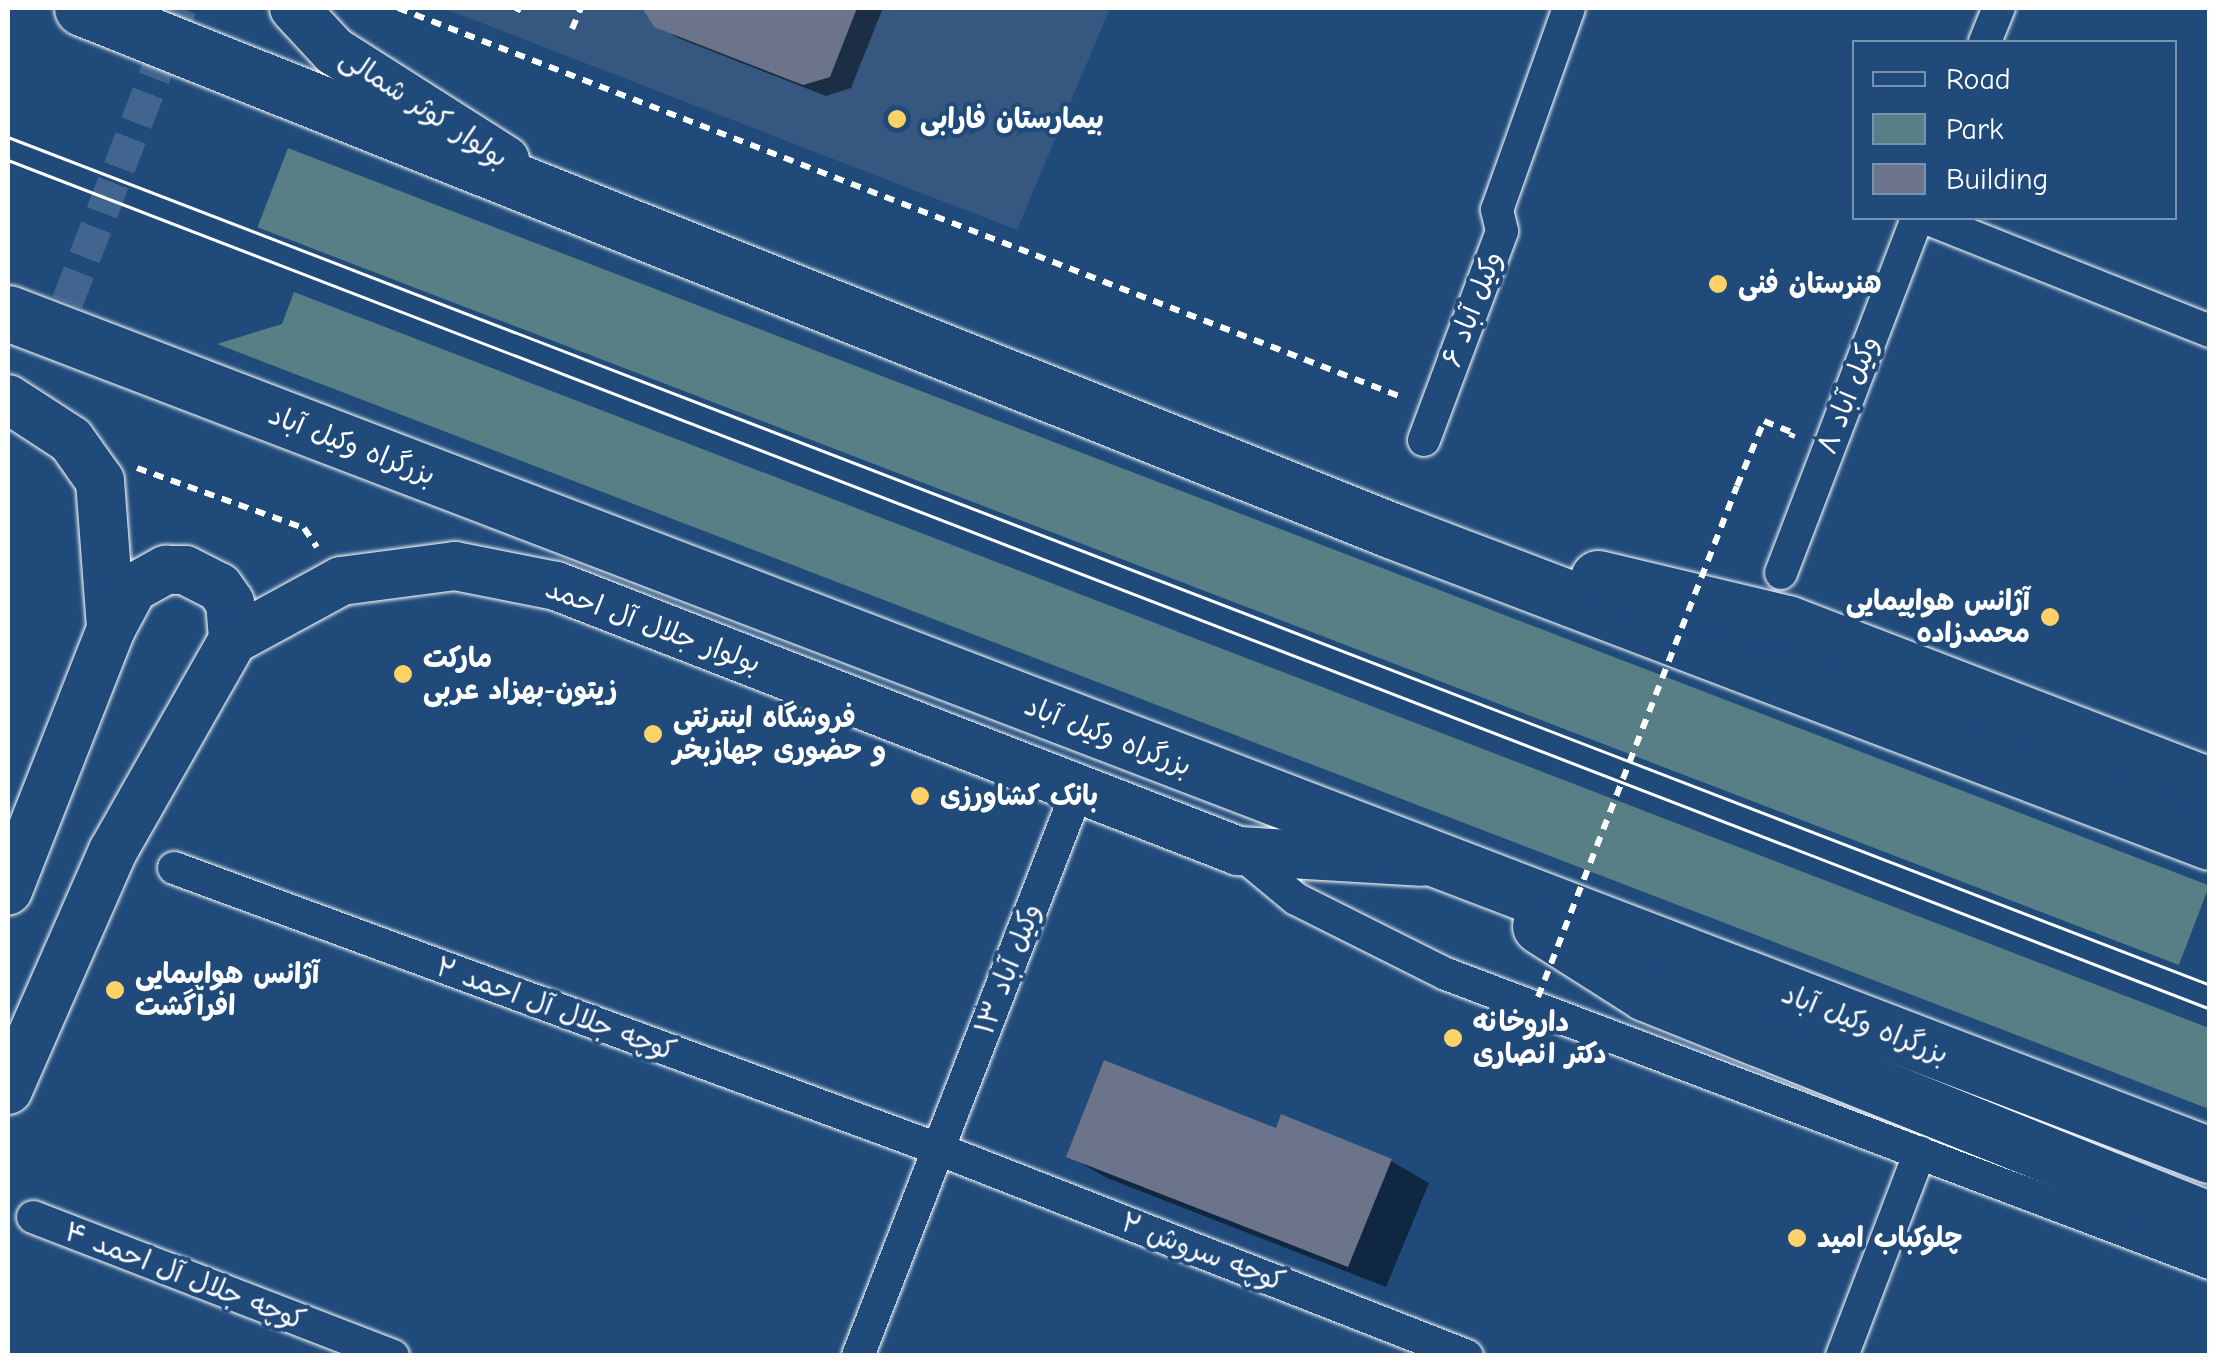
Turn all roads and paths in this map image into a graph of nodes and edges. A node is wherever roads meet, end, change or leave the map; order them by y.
1 (82, 8) edge
2 (294, 8) edge
3 (398, 8) edge
4 (580, 8) edge
5 (1570, 8) edge
6 (1999, 8) edge
7 (572, 29) dead end
8 (1987, 40) edge
9 (563, 197) junction
10 (1916, 220) edge
11 (1931, 220) edge
12 (8, 312) edge
13 (2210, 331) edge
14 (8, 399) edge
15 (1428, 425) joint
16 (1788, 448) dead end
17 (1393, 531) junction
18 (1781, 572) dead end
19 (111, 629) junction
20 (233, 640) junction
21 (2210, 785) edge
22 (1078, 788) junction
23 (2210, 842) edge
24 (1238, 851) junction
25 (1440, 864) junction
26 (174, 868) dead end
27 (8, 890) edge
28 (1538, 997) dead end
29 (8, 1090) edge
30 (938, 1150) junction
31 (1920, 1152) junction
32 (2210, 1155) edge
33 (33, 1218) dead end
34 (2210, 1220) edge
35 (2210, 1263) edge
36 (392, 1356) edge
37 (858, 1356) edge
38 (1467, 1356) edge
39 (1842, 1356) edge

1 - 9 highway
2 - 9 main road, بولوار کوثر شمالی
3 - 15 path
4 - 7 path
5 - 15 street, ۶ وکیل آباد
6 - 8 street
9 - 17 highway
10 - 18 street, ۸ وکیل آباد
11 - 13 street
12 - 25 highway, بزرگراه وکیل آباد
14 - 19 main road
16 - 28 path, bridge
17 - 21 highway
17 - 23 highway
19 - 20 main road
19 - 27 main road
20 - 22 main road, بولوار جلال آل احمد
20 - 29 main road
22 - 24 main road, بولوار جلال آل احمد
22 - 30 street, ۱۳ وکیل آباد
24 - 25 main road, بولوار جلال آل احمد
24 - 31 street
25 - 32 highway, بزرگراه وکیل آباد
25 - 34 highway
26 - 30 street, کوچه جلال آل احمد ۲
30 - 37 street, ۱۳ وکیل آباد
30 - 38 street, کوچه سروش ۲
31 - 35 street
31 - 39 street
33 - 36 street, کوچه جلال آل احمد ۴

